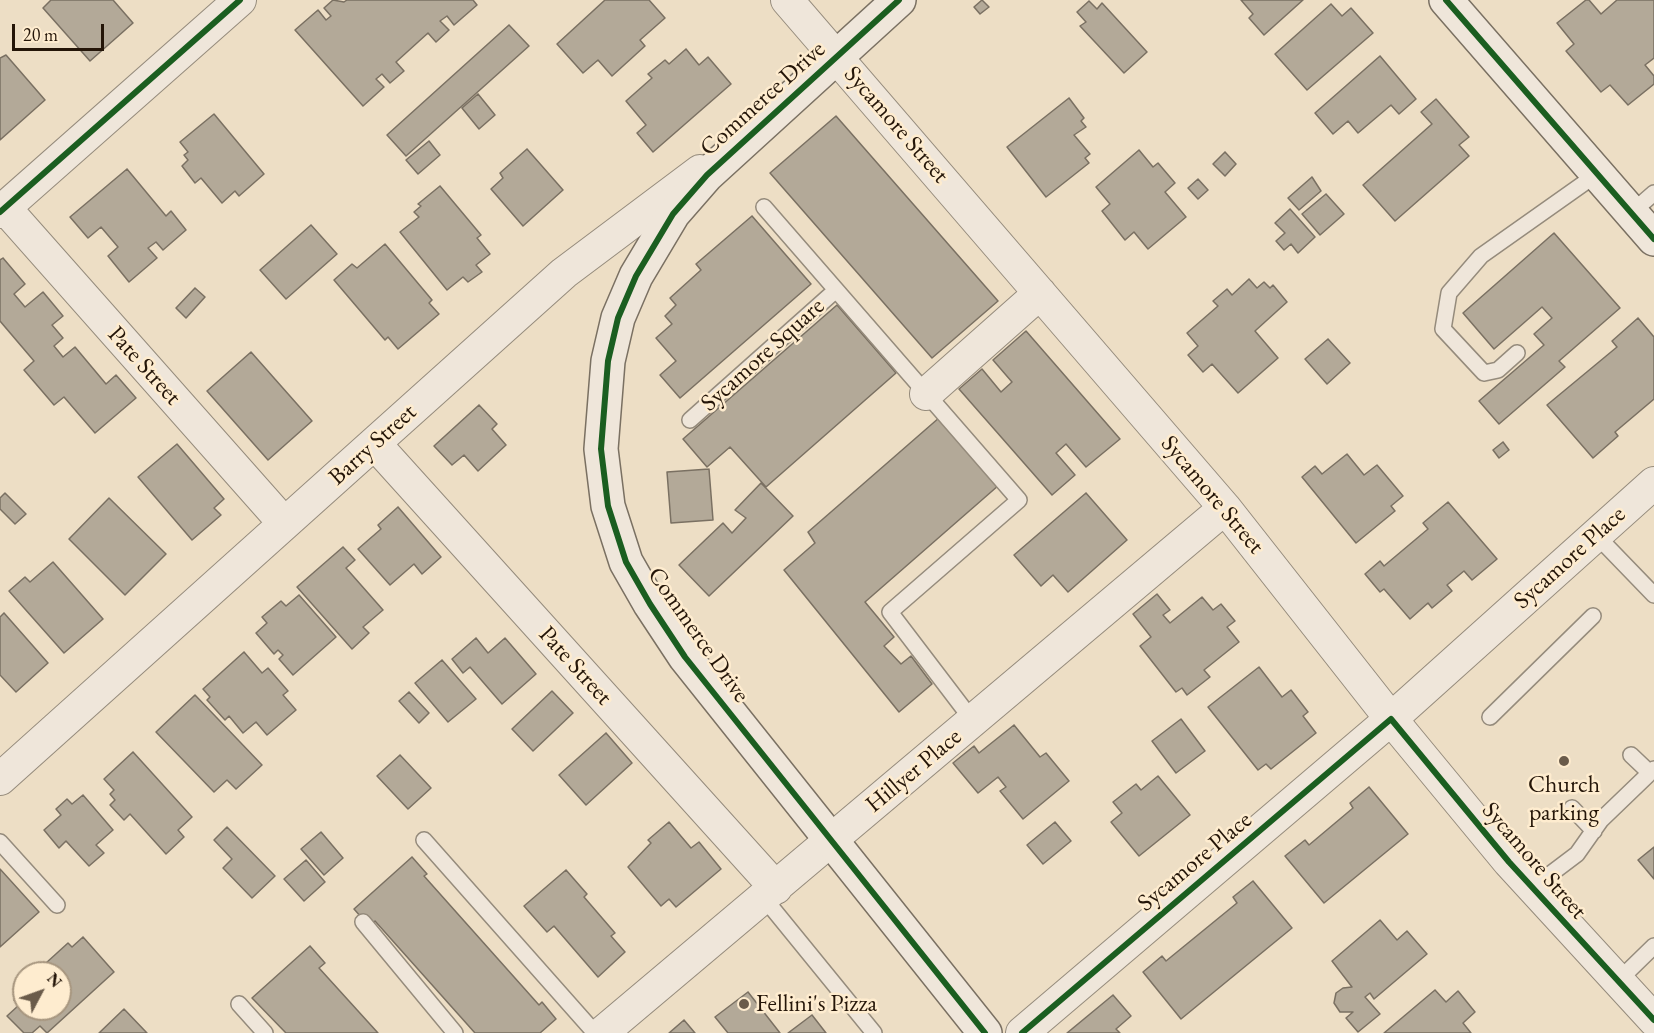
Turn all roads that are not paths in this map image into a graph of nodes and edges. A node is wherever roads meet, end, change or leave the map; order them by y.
1 (240, 0) edge
2 (787, 0) edge
3 (899, 0) edge
4 (1447, 1) edge
5 (837, 57) junction
6 (759, 127) junction
7 (1597, 174) junction
8 (1642, 203) edge
9 (764, 207) dead end
10 (2, 208) edge
11 (1654, 239) edge
12 (836, 290) junction
13 (1040, 293) junction
14 (1517, 353) dead end
15 (926, 394) junction
16 (690, 420) dead end
17 (375, 444) junction
18 (1654, 483) edge
19 (1225, 508) junction
20 (284, 523) junction
21 (1596, 535) junction
22 (1654, 595) edge
23 (1593, 616) dead end
24 (1490, 717) dead end
25 (1391, 719) junction
26 (973, 721) junction
27 (1632, 755) dead end
28 (1652, 771) edge
29 (0, 779) edge
30 (1572, 808) dead end
31 (1594, 831) junction
32 (424, 840) dead end
33 (832, 840) junction
34 (0, 842) edge
35 (1532, 888) junction
36 (770, 893) junction
37 (57, 905) dead end
38 (363, 922) dead end
39 (1654, 946) edge
40 (1617, 982) junction
41 (239, 1004) dead end
42 (1654, 1020) edge
43 (265, 1033) edge
44 (455, 1033) edge
45 (595, 1033) edge
46 (602, 1033) edge
47 (874, 1033) edge
48 (985, 1033) edge
49 (1022, 1033) edge

1 - 10 street
2 - 5 street, Sycamore Street
3 - 5 main road, Commerce Drive
4 - 7 main road
5 - 6 main road, Commerce Drive
5 - 13 street, Sycamore Street
6 - 17 street, Barry Street
6 - 33 main road, Commerce Drive
7 - 8 main road
7 - 14 lane
8 - 11 main road
9 - 12 lane, Sycamore Square
10 - 20 street, Pate Street
12 - 15 lane, Sycamore Square
12 - 16 lane, Sycamore Square
13 - 15 street
13 - 19 street, Sycamore Street
15 - 26 lane, Sycamore Square
17 - 20 street, Barry Street
17 - 36 street, Pate Street
18 - 21 street, Sycamore Place
19 - 25 street, Sycamore Street
19 - 26 street, Hillyer Place
20 - 29 street, Barry Street
21 - 22 lane
21 - 25 street, Sycamore Place
23 - 24 lane
25 - 35 street, Sycamore Street
25 - 49 street, Sycamore Place
26 - 33 street, Hillyer Place
27 - 28 lane
28 - 31 lane
30 - 31 lane
31 - 35 lane
32 - 45 lane
33 - 36 street, Hillyer Place
33 - 48 main road, Commerce Drive
34 - 37 lane
35 - 40 street, Sycamore Street
36 - 46 street, Hillyer Place
36 - 47 lane
38 - 44 lane
39 - 40 lane
40 - 42 street, Sycamore Street
41 - 43 lane

